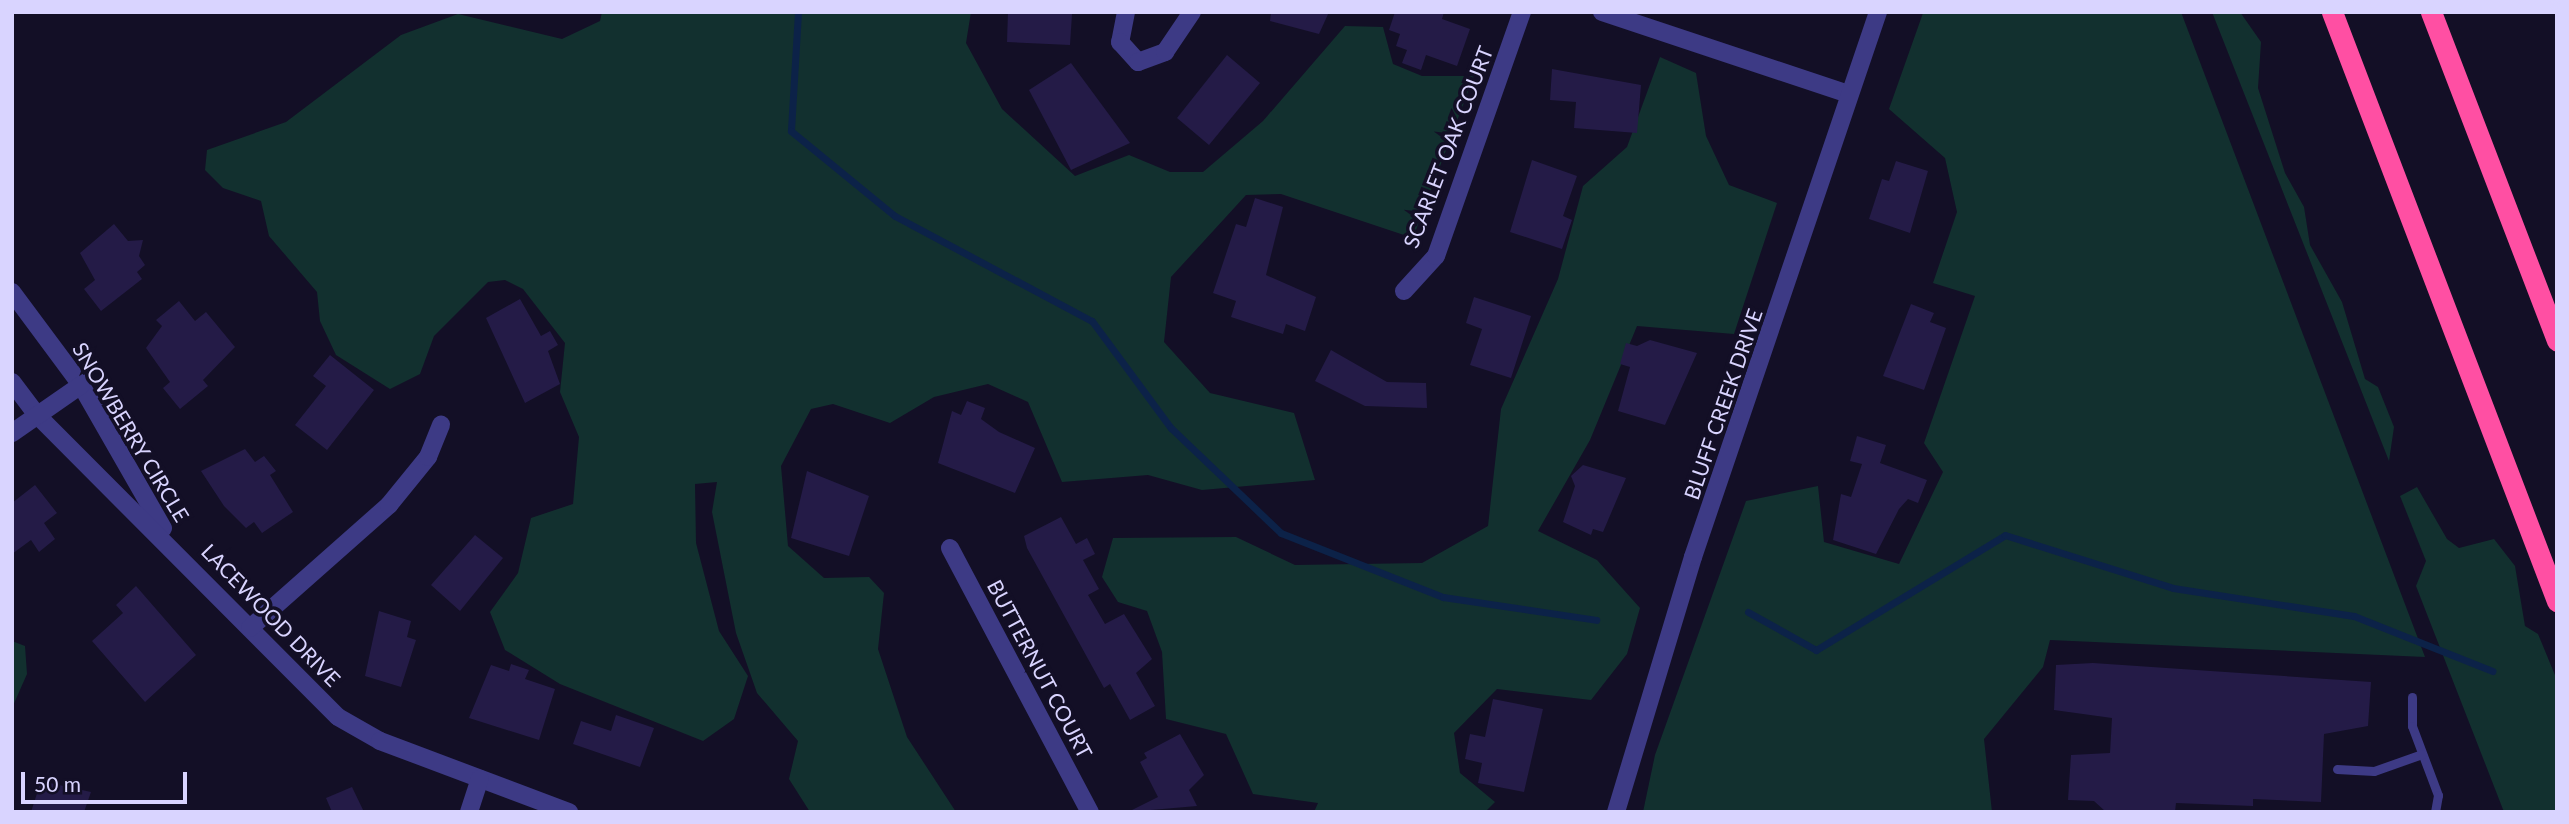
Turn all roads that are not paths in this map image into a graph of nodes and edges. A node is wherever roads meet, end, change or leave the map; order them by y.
1 (1126, 12) edge
2 (1192, 12) edge
3 (1522, 12) edge
4 (1602, 12) edge
5 (1878, 12) edge
6 (2332, 12) edge
7 (2431, 12) edge
8 (1847, 94) junction
9 (1404, 291) dead end
10 (12, 292) edge
11 (2557, 341) edge
12 (12, 382) edge
13 (81, 385) junction
14 (37, 415) junction
15 (441, 424) dead end
16 (12, 433) edge
17 (173, 546) junction
18 (950, 548) dead end
19 (2557, 601) edge
20 (250, 628) junction
21 (2412, 696) dead end
22 (2422, 754) junction
23 (2337, 769) dead end
24 (480, 779) junction
25 (469, 812) edge
26 (569, 812) edge
27 (1090, 812) edge
28 (1616, 812) edge
29 (2435, 812) edge

1 - 2 street
3 - 9 street, SCARLET OAK COURT
4 - 8 street
5 - 8 street, BLUFF CREEK DRIVE
6 - 19 highway
7 - 11 highway
8 - 28 street, BLUFF CREEK DRIVE
10 - 13 street, SNOWBERRY CIRCLE
12 - 14 street, SNOWBERRY CIRCLE
13 - 14 street
13 - 17 street, SNOWBERRY CIRCLE
14 - 16 street
14 - 17 street, SNOWBERRY CIRCLE
15 - 20 street
17 - 20 street, LACEWOOD DRIVE
18 - 27 street, BUTTERNUT COURT
20 - 24 street, LACEWOOD DRIVE
21 - 22 lane
22 - 23 lane
22 - 29 lane
24 - 25 street
24 - 26 street, LACEWOOD DRIVE

